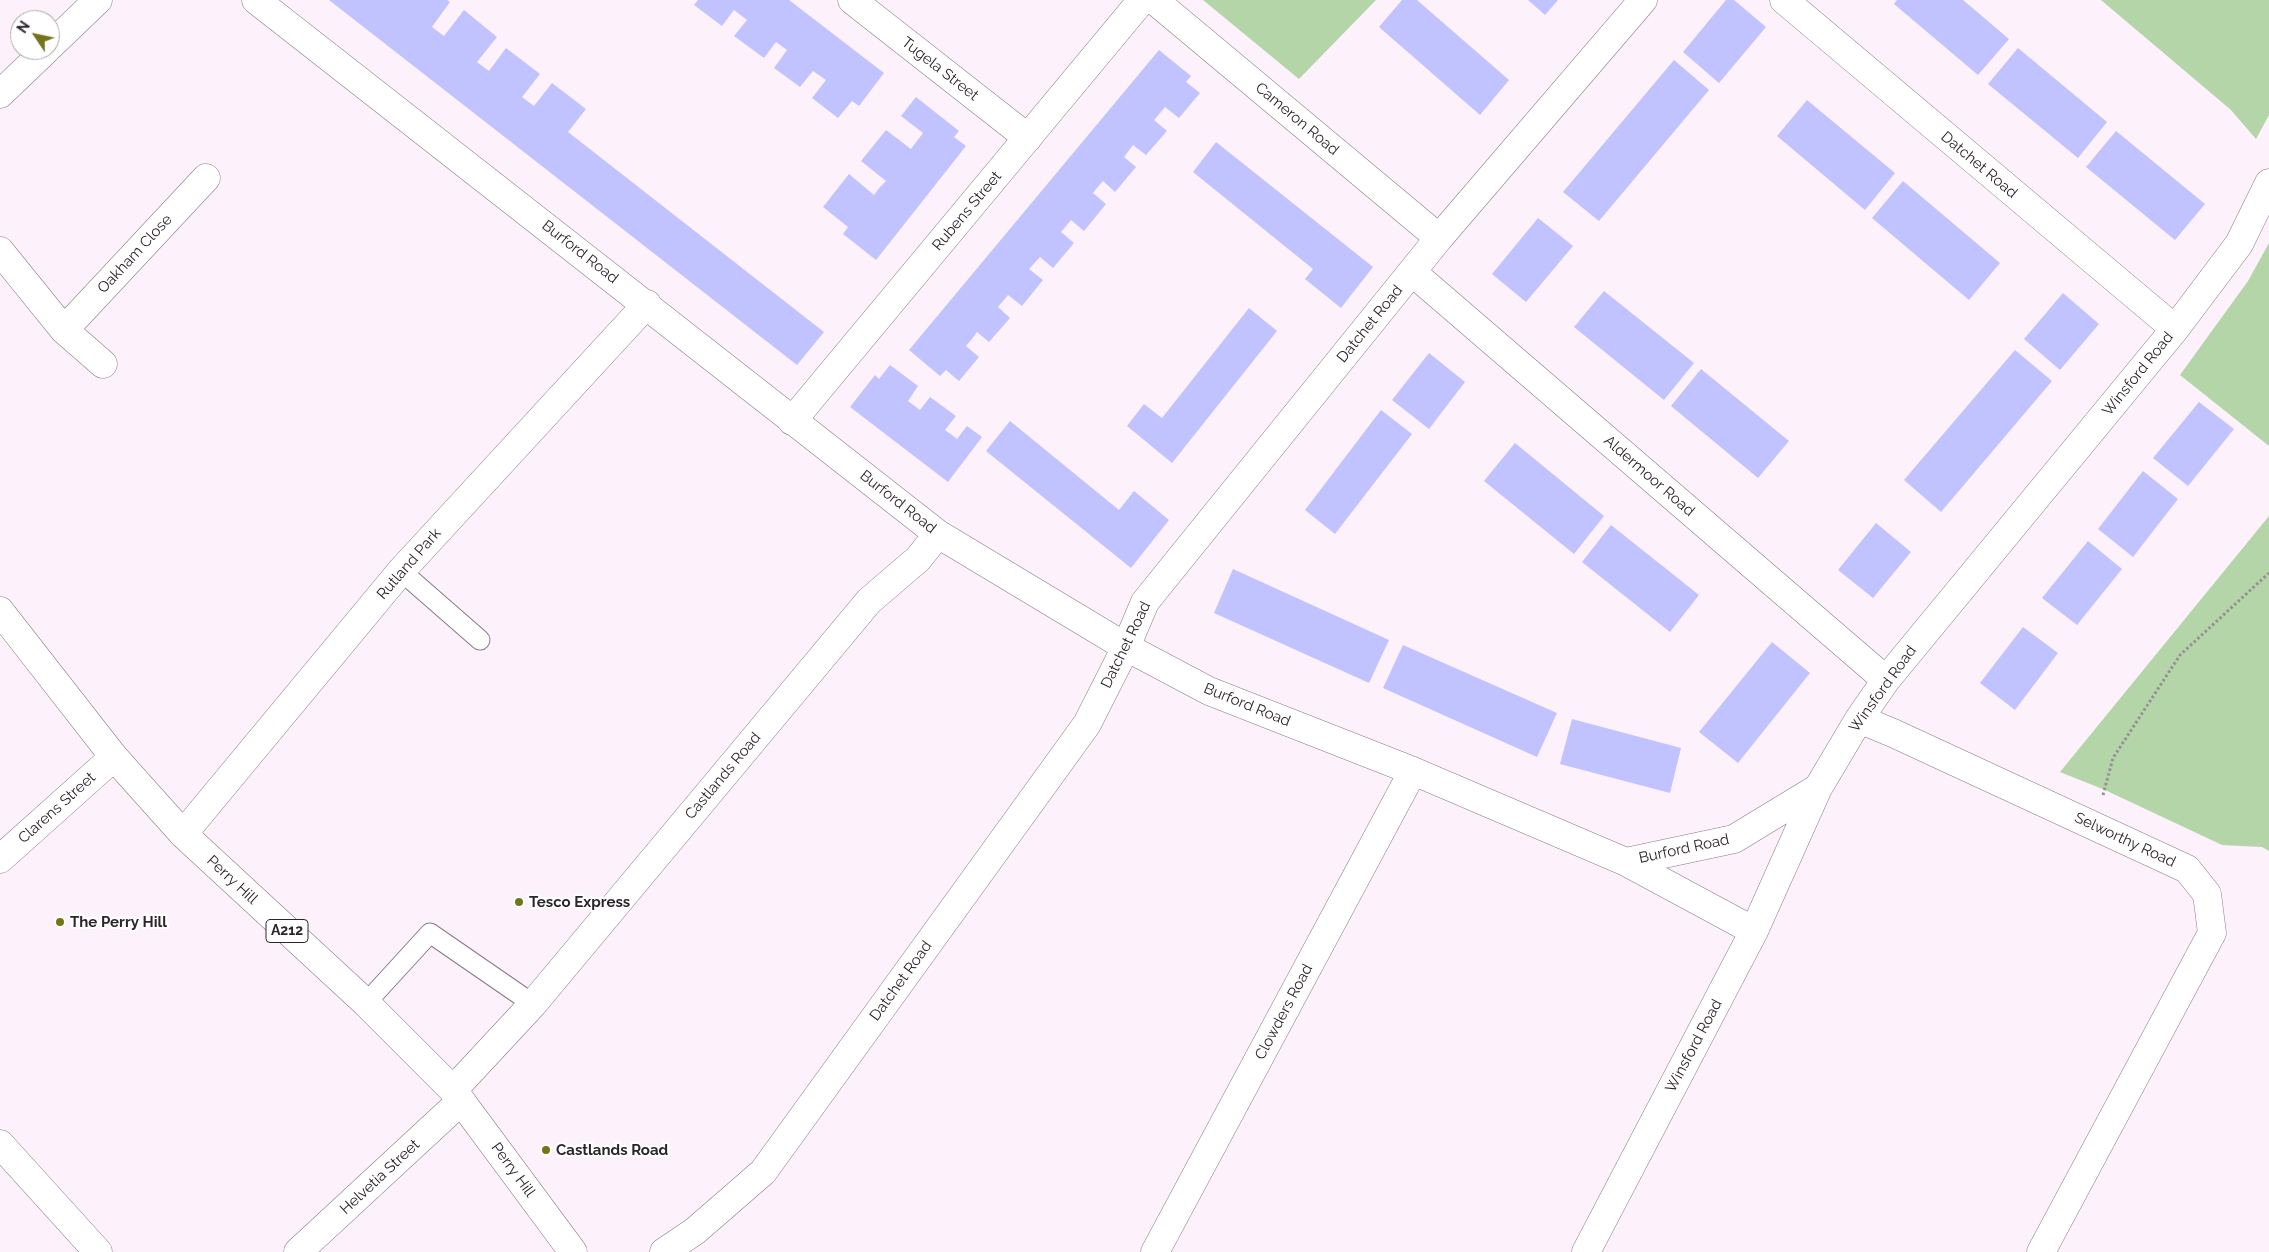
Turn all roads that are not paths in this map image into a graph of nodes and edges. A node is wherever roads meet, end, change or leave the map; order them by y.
1 (98, 0) edge
2 (256, 0) edge
3 (852, 0) edge
4 (1142, 0) edge
5 (1154, 0) edge
6 (1643, 0) edge
7 (1784, 0) edge
8 (60, 36) edge
9 (36, 60) edge
10 (0, 94) edge
11 (1028, 138) junction
12 (206, 178) dead end
13 (2269, 183) edge
14 (1439, 238) junction
15 (0, 251) edge
16 (1412, 272) junction
17 (647, 304) junction
18 (64, 330) junction
19 (2175, 330) junction
20 (103, 364) dead end
21 (792, 421) junction
22 (938, 534) junction
23 (401, 571) junction
24 (0, 610) edge
25 (480, 640) dead end
26 (1126, 647) junction
27 (1886, 680) junction
28 (1859, 719) junction
29 (114, 757) junction
30 (1413, 771) junction
31 (1818, 788) junction
32 (183, 834) junction
33 (0, 859) edge
34 (1626, 862) junction
35 (1754, 931) junction
36 (366, 1003) junction
37 (533, 1004) junction
38 (457, 1095) junction
39 (0, 1144) edge
40 (98, 1252) edge
41 (298, 1252) edge
42 (573, 1252) edge
43 (664, 1252) edge
44 (1155, 1252) edge
45 (1586, 1252) edge
46 (2041, 1252) edge

1 - 8 street
2 - 17 street, Burford Road
3 - 11 street, Tugela Street
4 - 11 street, Rubens Street
5 - 14 street, Cameron Road
6 - 14 street, Datchet Road
7 - 19 street, Datchet Road
9 - 10 street
11 - 21 street, Rubens Street
12 - 18 street, Oakham Close
13 - 19 street, Winsford Road
14 - 16 street, Datchet Road
15 - 18 street
16 - 26 street, Datchet Road
16 - 27 street, Aldermoor Road
17 - 21 street, Burford Road
17 - 23 street, Rutland Park
18 - 20 street
19 - 27 street, Winsford Road
21 - 22 street, Burford Road
22 - 26 street, Burford Road
22 - 37 street, Castlands Road
23 - 25 lane
23 - 32 street, Rutland Park
24 - 29 street, Perry Hill / A212
26 - 30 street, Burford Road
26 - 43 street, Datchet Road
27 - 28 street, Winsford Road
28 - 31 street, Winsford Road
28 - 46 street, Selworthy Road
29 - 32 street, Perry Hill / A212
29 - 33 street, Clarens Street
30 - 34 street, Burford Road
30 - 44 street, Clowders Road
31 - 34 street, Burford Road
31 - 35 street, Winsford Road
32 - 36 street, Perry Hill / A212
34 - 35 street, Burford Road
35 - 45 street, Winsford Road
36 - 37 lane
36 - 38 street, Perry Hill / A212
37 - 38 street, Castlands Road
38 - 41 street, Helvetia Street
38 - 42 street, Perry Hill / A212
39 - 40 street

